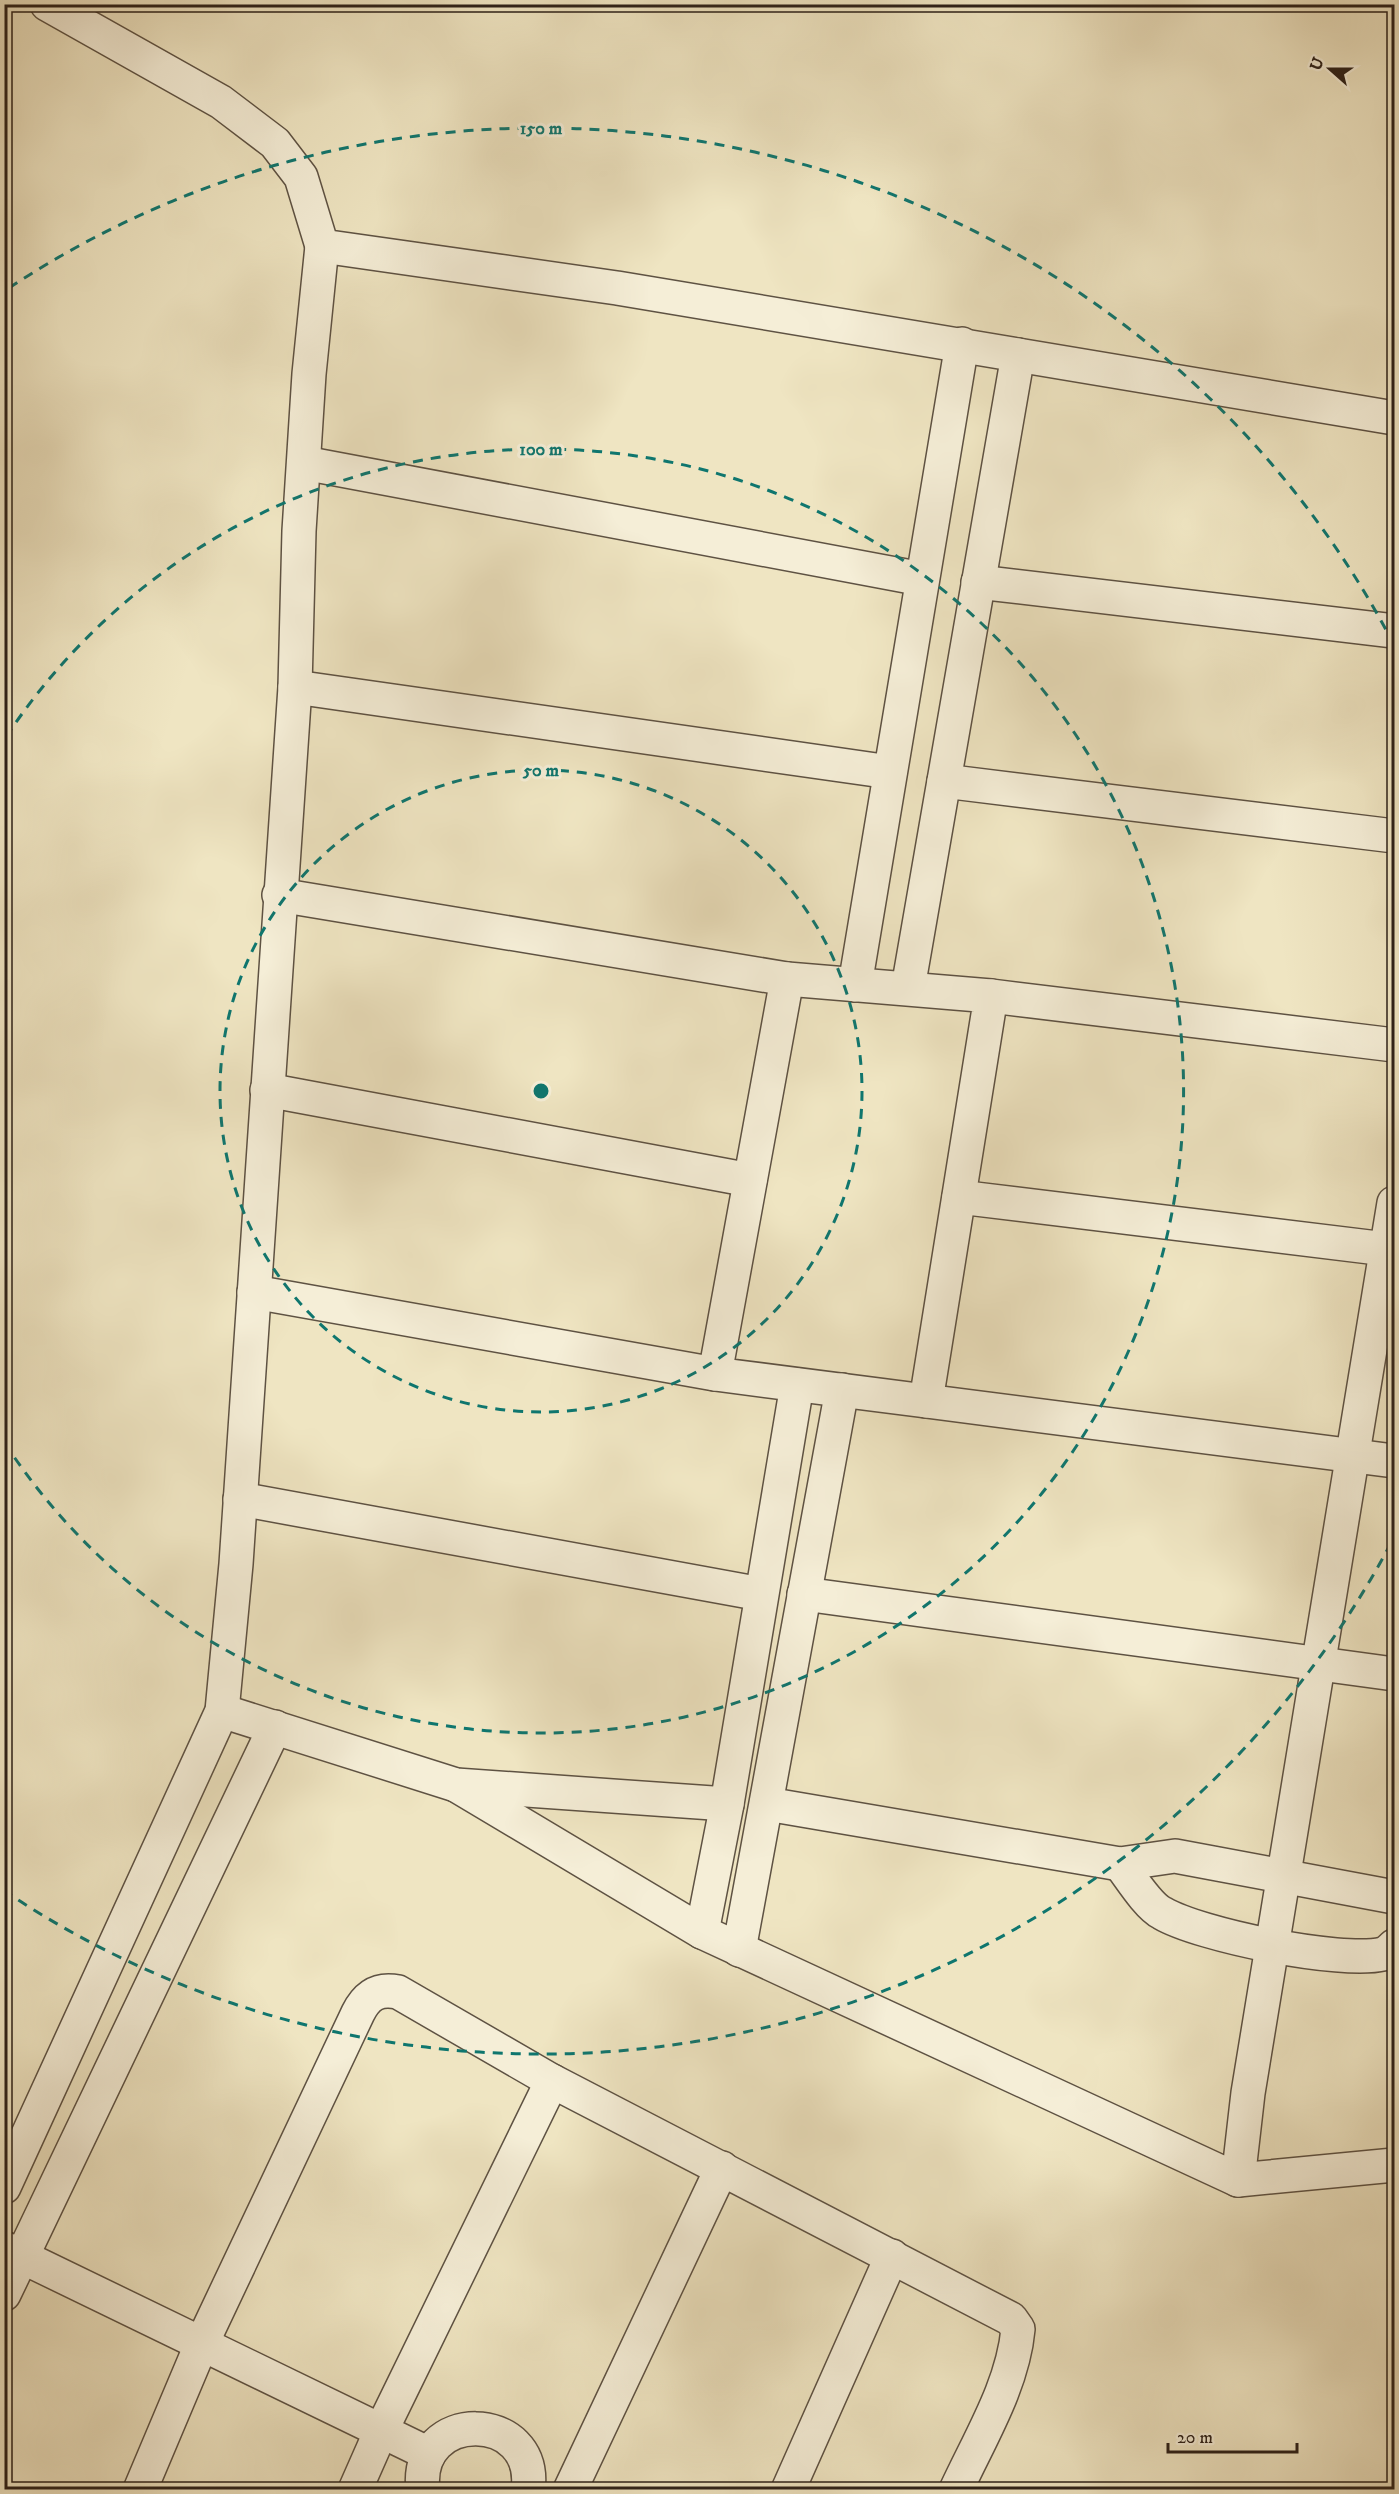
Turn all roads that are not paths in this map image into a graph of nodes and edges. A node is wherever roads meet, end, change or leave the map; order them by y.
1 (47, 4) edge
2 (322, 246) junction
3 (962, 344) junction
4 (1018, 355) junction
5 (1395, 418) edge
6 (304, 463) junction
7 (922, 579) junction
8 (978, 582) junction
9 (1395, 631) edge
10 (296, 687) junction
11 (890, 772) junction
12 (944, 781) junction
13 (1395, 836) edge
14 (279, 895) junction
15 (786, 979) junction
16 (855, 985) junction
17 (908, 988) junction
18 (991, 996) junction
19 (1395, 1045) edge
20 (267, 1090) junction
21 (750, 1180) junction
22 (959, 1197) junction
23 (1395, 1203) edge
24 (1391, 1250) edge
25 (254, 1292) junction
26 (715, 1374) junction
27 (797, 1385) junction
28 (842, 1390) junction
29 (926, 1401) junction
30 (1353, 1455) junction
31 (1395, 1461) edge
32 (240, 1500) junction
33 (761, 1594) junction
34 (804, 1594) junction
35 (1318, 1663) junction
36 (1395, 1674) edge
37 (222, 1711) junction
38 (275, 1726) junction
39 (456, 1785) junction
40 (727, 1804) junction
41 (767, 1804) junction
42 (1120, 1864) junction
43 (1283, 1877) junction
44 (1395, 1897) edge
45 (702, 1932) junction
46 (1395, 1946) edge
47 (1273, 1947) junction
48 (739, 1950) junction
49 (552, 2081) junction
50 (50, 2090) junction
51 (92, 2110) junction
52 (1395, 2165) edge
53 (722, 2168) junction
54 (1238, 2180) junction
55 (4, 2187) edge
56 (13, 2252) edge
57 (892, 2256) junction
58 (4, 2294) edge
59 (202, 2343) junction
60 (381, 2431) junction
61 (429, 2454) junction
62 (140, 2490) edge
63 (355, 2490) edge
64 (423, 2490) edge
65 (528, 2490) edge
66 (570, 2490) edge
67 (788, 2490) edge
68 (956, 2490) edge

1 - 2 street
2 - 3 street
2 - 6 street
3 - 4 street
3 - 7 street
4 - 5 street
4 - 8 street
6 - 7 street
6 - 10 street
7 - 11 street
8 - 9 street
8 - 12 street
10 - 11 street
10 - 14 street
11 - 16 street
12 - 13 street
12 - 17 street
14 - 15 street
14 - 20 street
15 - 16 street
15 - 21 street
16 - 17 street
17 - 18 street
18 - 19 street
18 - 22 street
20 - 21 street
20 - 25 street
21 - 26 street
22 - 24 street
22 - 29 street
23 - 24 street
24 - 30 street
25 - 26 street
25 - 32 street
26 - 27 street
27 - 28 street
27 - 33 street
28 - 29 street
28 - 34 street
29 - 30 street
30 - 31 street
30 - 35 street
32 - 33 street
32 - 37 street
33 - 40 street
34 - 35 street
34 - 41 street
35 - 36 street
35 - 43 street
37 - 38 street
37 - 50 street
38 - 39 street
38 - 51 street
39 - 40 street
39 - 45 street
40 - 45 street
41 - 42 street
41 - 48 street
42 - 43 street
42 - 47 street
43 - 44 street
43 - 47 street
45 - 48 street
46 - 47 street
47 - 54 street
48 - 54 street
49 - 53 street
49 - 59 street
49 - 60 street
50 - 51 street
50 - 55 street
51 - 56 street
52 - 54 street
53 - 57 street
53 - 66 street
56 - 58 street
56 - 59 street
57 - 67 street
57 - 68 street
59 - 60 street
59 - 62 street
60 - 61 street
60 - 63 street
61 - 64 street
61 - 65 street

